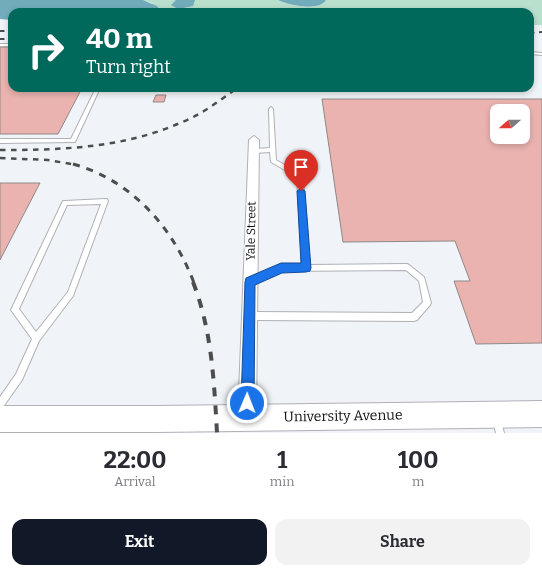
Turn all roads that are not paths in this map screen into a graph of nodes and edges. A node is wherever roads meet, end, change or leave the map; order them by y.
1 (96, 92) edge
2 (271, 109) dead end
3 (0, 141) edge
4 (254, 146) joint
5 (273, 150) junction
6 (306, 268) junction
7 (250, 282) junction
8 (249, 316) junction
9 (36, 338) junction
10 (0, 404) edge
11 (542, 414) edge
12 (0, 419) edge
13 (248, 422) junction
14 (498, 423) edge

1 - 3 lane
2 - 5 lane
4 - 5 lane
4 - 7 street, Yale Street
5 - 6 lane
6 - 7 lane
6 - 8 lane
7 - 8 street, Yale Street
8 - 13 street, Yale Street
9 - 9 lane
9 - 10 lane
11 - 14 main road, University Avenue
12 - 13 main road, University Avenue
13 - 14 main road, University Avenue

